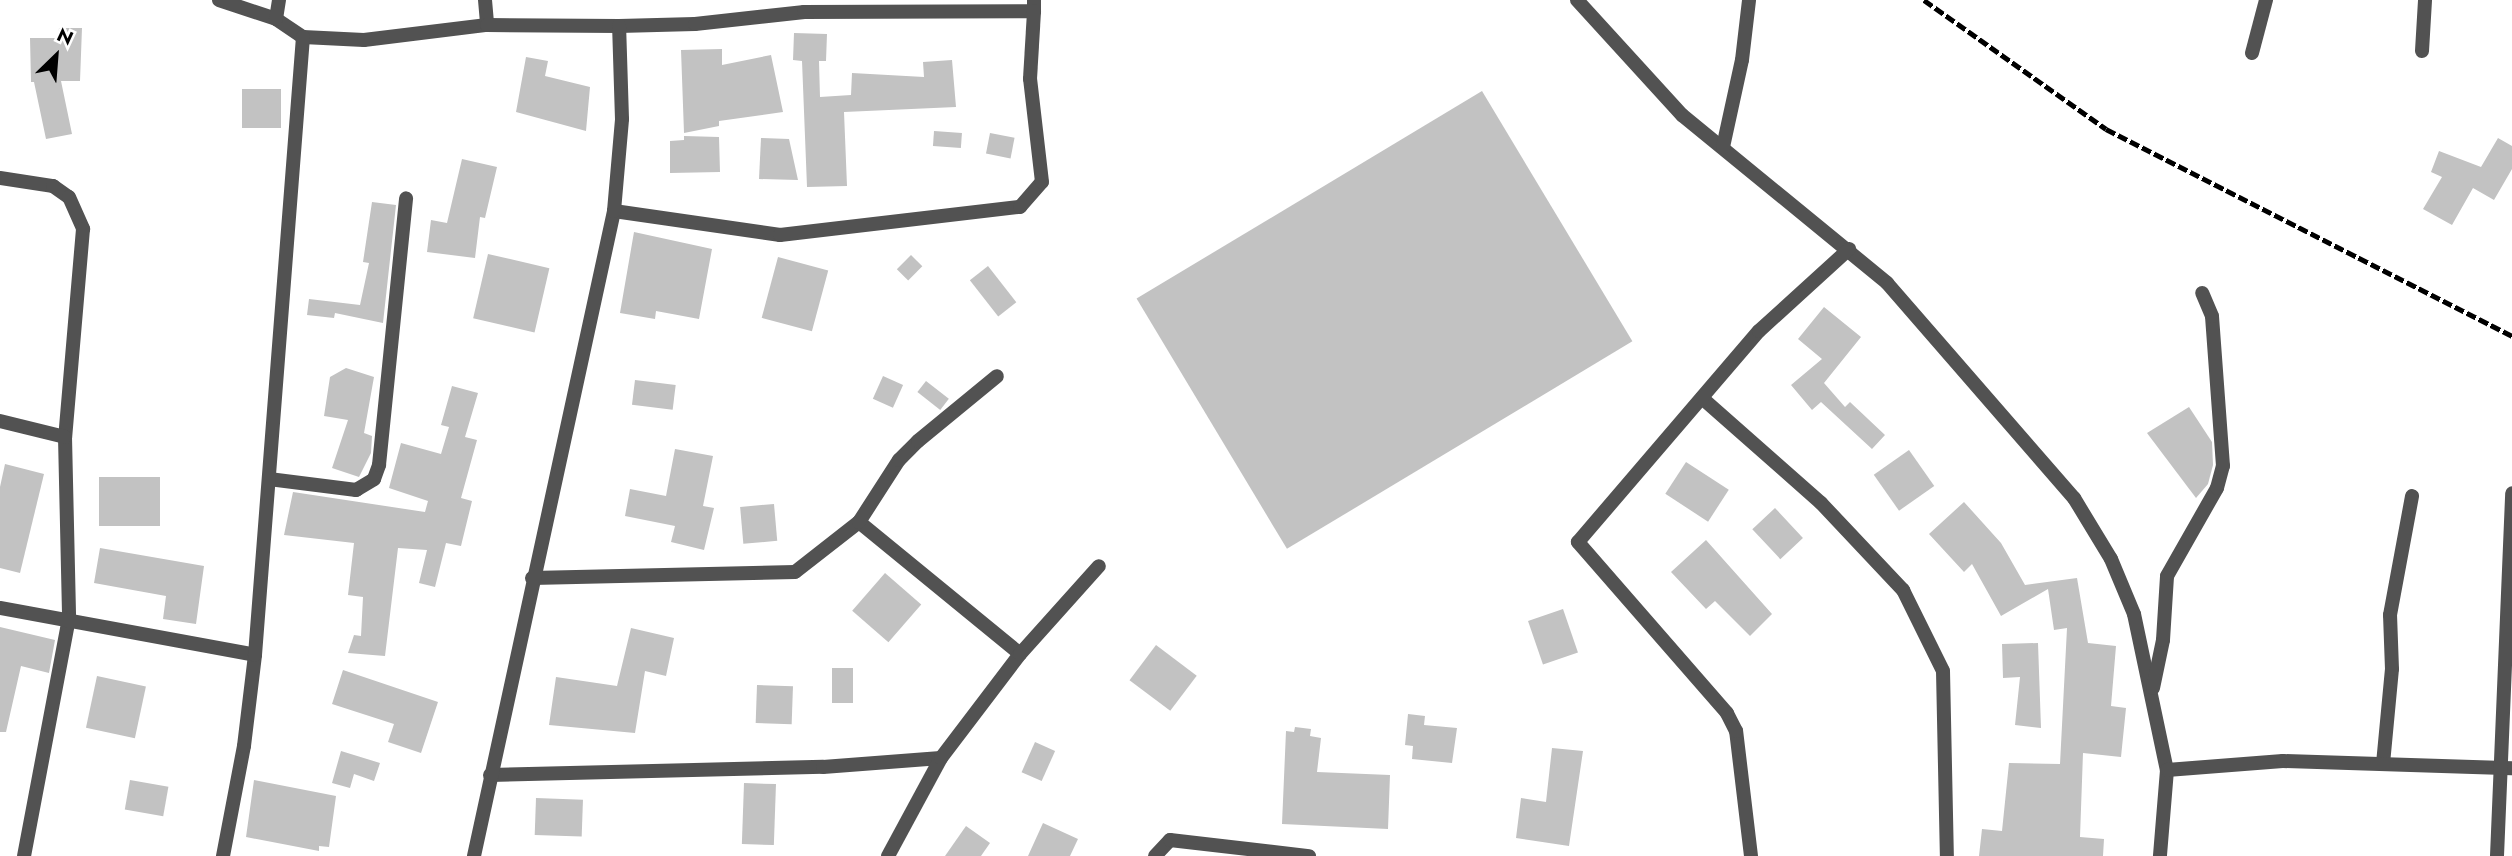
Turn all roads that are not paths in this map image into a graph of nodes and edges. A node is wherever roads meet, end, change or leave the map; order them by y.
1 (219, 0) edge
2 (279, 0) edge
3 (485, 0) edge
4 (1577, 0) edge
5 (1749, 0) edge
6 (2266, 0) edge
7 (2425, 0) edge
8 (1034, 6) edge
9 (276, 19) junction
10 (487, 26) junction
11 (619, 26) junction
12 (303, 37) junction
13 (2422, 51) dead end
14 (2252, 52) dead end
15 (1723, 148) junction
16 (0, 178) edge
17 (406, 198) dead end
18 (614, 211) junction
19 (1849, 249) junction
20 (2202, 293) dead end
21 (997, 376) dead end
22 (1702, 398) junction
23 (0, 421) edge
24 (65, 437) junction
25 (270, 479) junction
26 (2512, 493) edge
27 (2412, 496) dead end
28 (859, 522) junction
29 (1099, 566) dead end
30 (532, 578) junction
31 (0, 608) edge
32 (69, 618) junction
33 (1020, 654) junction
34 (255, 655) junction
35 (2151, 693) junction
36 (941, 758) junction
37 (2383, 764) junction
38 (2505, 768) edge
39 (2167, 770) junction
40 (490, 775) junction
41 (24, 856) edge
42 (222, 856) edge
43 (474, 856) edge
44 (888, 856) edge
45 (1155, 856) edge
46 (1309, 856) edge
47 (1751, 856) edge
48 (1947, 856) edge
49 (2160, 856) edge
50 (2497, 856) edge

1 - 9 street
2 - 9 street
3 - 10 street
4 - 15 street
5 - 15 street
6 - 14 street
7 - 13 street
8 - 11 street
8 - 18 street
9 - 12 street
10 - 11 street
10 - 12 street
11 - 18 street
12 - 25 street
15 - 19 street
16 - 24 street
17 - 25 street
18 - 30 street
19 - 22 street
19 - 35 street
20 - 35 street
21 - 28 street
22 - 47 street
22 - 48 street
23 - 24 street
24 - 32 street
25 - 34 street
26 - 38 street
27 - 37 street
28 - 30 street
28 - 33 street
29 - 33 street
30 - 40 street
31 - 32 street
32 - 34 street
32 - 41 street
33 - 36 street
34 - 42 street
35 - 39 street
36 - 40 street
36 - 44 street
37 - 38 street
37 - 39 street
38 - 50 street
39 - 49 street
40 - 43 street
45 - 46 street

